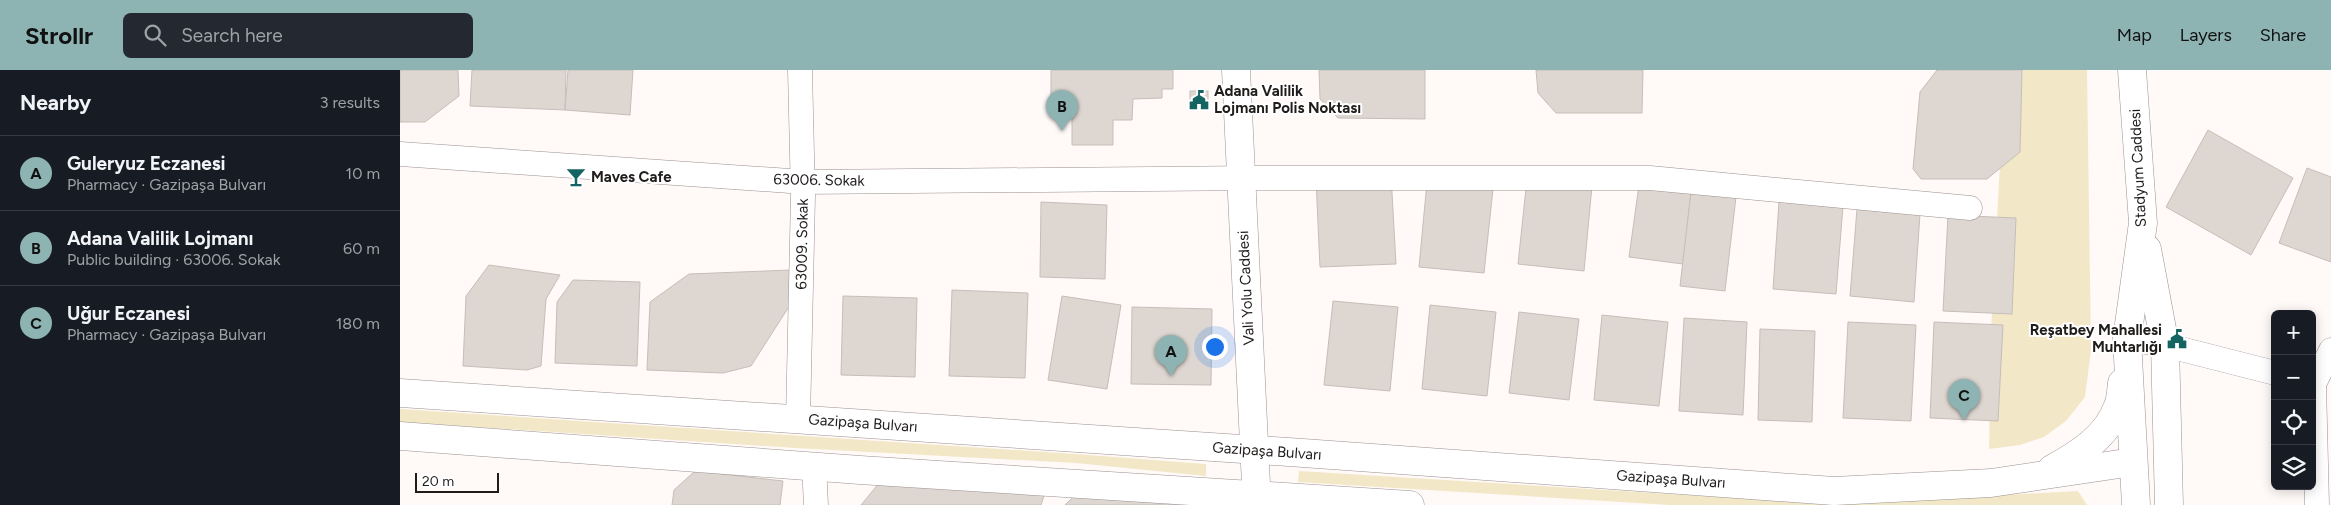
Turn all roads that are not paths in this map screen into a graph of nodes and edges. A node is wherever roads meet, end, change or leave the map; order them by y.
1 (800, 70) edge
2 (1236, 70) edge
3 (2132, 70) edge
4 (400, 154) edge
5 (1240, 179) junction
6 (804, 182) junction
7 (1970, 208) dead end
8 (2143, 223) junction
9 (2127, 339) junction
10 (2165, 345) junction
11 (2331, 350) edge
12 (2271, 372) edge
13 (2316, 378) edge
14 (400, 393) edge
15 (2314, 400) edge
16 (798, 419) junction
17 (400, 436) edge
18 (1255, 450) junction
19 (2133, 462) junction
20 (814, 466) junction
21 (2040, 476) junction
22 (1257, 500) edge
23 (816, 505) edge
24 (1410, 505) edge
25 (2136, 505) edge
26 (2169, 505) edge
27 (2317, 505) edge

1 - 6 street, 63009. Sokak
2 - 5 main road, Vali Yolu Caddesi
3 - 8 main road, Stadyum Caddesi
4 - 6 street, 63006. Sokak
5 - 6 street, 63006. Sokak
5 - 7 street, 63006. Sokak
5 - 18 main road, Vali Yolu Caddesi
6 - 16 street, 63009. Sokak
8 - 9 main road, Stadyum Caddesi
8 - 10 main road
9 - 10 street
9 - 19 main road, Stadyum Caddesi
9 - 21 main road
10 - 12 street
10 - 26 main road
11 - 13 street
14 - 16 main road, Gazipaşa Bulvarı
15 - 27 street
16 - 18 main road, Gazipaşa Bulvarı
17 - 20 main road
18 - 21 main road, Gazipaşa Bulvarı
18 - 22 main road, Vali Yolu Caddesi
19 - 21 main road, Gazipaşa Bulvarı
19 - 25 main road, Stadyum Caddesi
20 - 22 main road
20 - 23 street
22 - 24 main road

